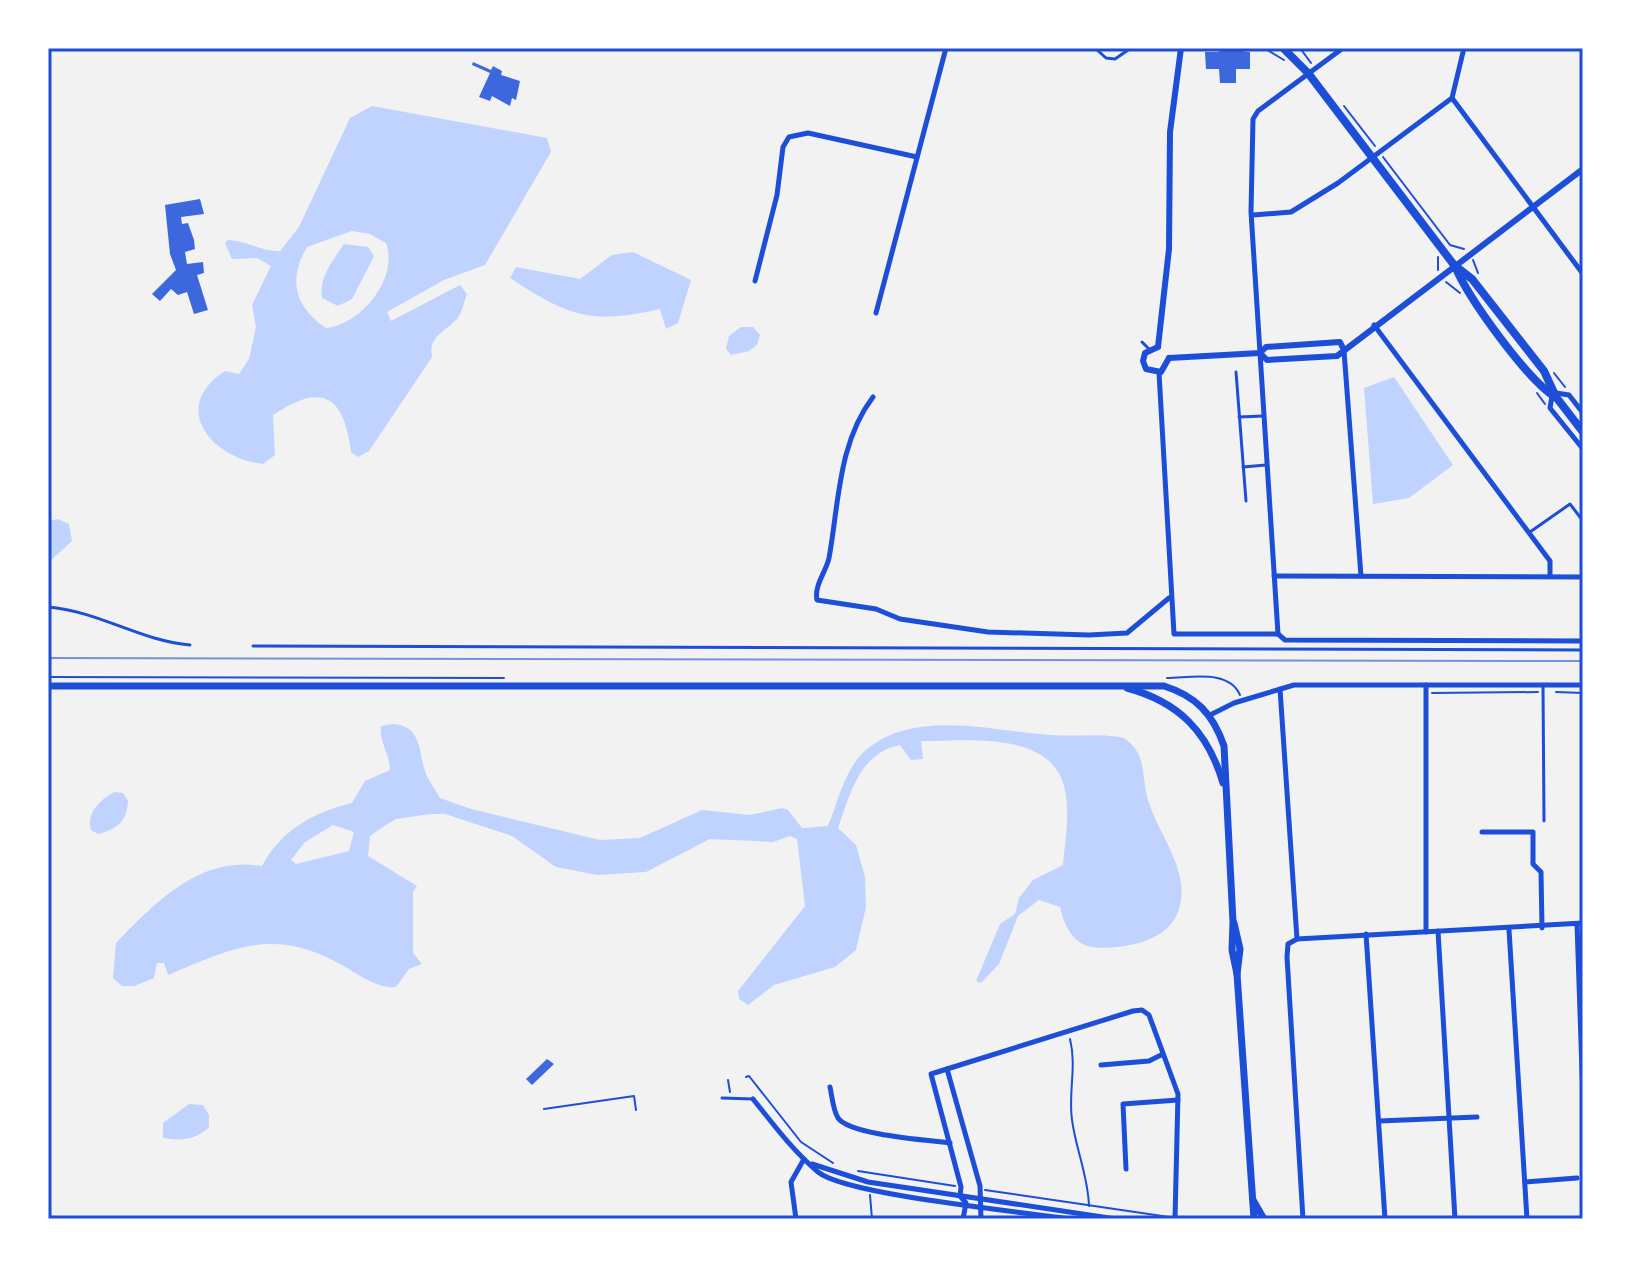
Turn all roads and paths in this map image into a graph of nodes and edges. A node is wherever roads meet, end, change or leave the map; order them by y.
1 (946, 48) edge
2 (1095, 48) edge
3 (1131, 48) edge
4 (1181, 48) edge
5 (1264, 48) edge
6 (1283, 48) edge
7 (1300, 48) edge
8 (1343, 48) edge
9 (1464, 48) edge
10 (1285, 61) dead end
11 (1312, 71) junction
12 (1452, 98) junction
13 (1343, 104) dead end
14 (1376, 155) junction
15 (917, 157) junction
16 (1583, 169) edge
17 (1533, 207) junction
18 (1252, 215) junction
19 (1472, 243) dead end
20 (1468, 253) junction
21 (1454, 265) junction
22 (1583, 274) edge
23 (1480, 277) dead end
24 (755, 281) dead end
25 (876, 313) dead end
26 (1374, 325) junction
27 (1142, 342) dead end
28 (1158, 347) junction
29 (1149, 349) junction
30 (1344, 350) junction
31 (1260, 353) junction
32 (1169, 358) junction
33 (1236, 372) dead end
34 (1159, 373) junction
35 (1555, 395) junction
36 (873, 397) dead end
37 (1583, 413) edge
38 (1263, 416) junction
39 (1239, 417) junction
40 (1583, 432) edge
41 (1583, 449) edge
42 (1266, 465) junction
43 (1243, 467) junction
44 (1246, 501) dead end
45 (1583, 521) edge
46 (1530, 532) junction
47 (1274, 576) junction
48 (1361, 576) junction
49 (1550, 576) junction
50 (1583, 577) edge
51 (1169, 598) junction
52 (48, 607) edge
53 (1174, 634) junction
54 (1278, 634) junction
55 (1583, 641) edge
56 (190, 645) dead end
57 (253, 646) dead end
58 (1173, 648) junction
59 (1583, 650) edge
60 (1426, 685) junction
61 (1543, 685) junction
62 (1583, 685) edge
63 (48, 686) edge
64 (1121, 687) junction
65 (1280, 689) junction
66 (1546, 692) dead end
67 (1583, 693) edge
68 (1201, 705) junction
69 (1210, 715) junction
70 (1186, 717) junction
71 (1218, 729) junction
72 (1204, 737) junction
73 (1225, 790) junction
74 (1544, 821) dead end
75 (1482, 832) dead end
76 (1580, 923) edge
77 (1542, 928) junction
78 (1509, 930) junction
79 (1438, 931) junction
80 (1426, 932) junction
81 (1366, 934) junction
82 (1297, 939) junction
83 (1581, 979) edge
84 (1070, 1039) dead end
85 (1163, 1054) junction
86 (1101, 1065) dead end
87 (947, 1069) junction
88 (746, 1077) dead end
89 (728, 1080) dead end
90 (830, 1087) dead end
91 (730, 1097) junction
92 (722, 1098) dead end
93 (753, 1099) joint
94 (1178, 1100) junction
95 (1583, 1100) edge
96 (544, 1109) dead end
97 (636, 1110) dead end
98 (1477, 1117) dead end
99 (1449, 1119) junction
100 (1379, 1121) junction
101 (950, 1143) junction
102 (804, 1159) junction
103 (811, 1164) junction
104 (836, 1164) dead end
105 (1126, 1169) dead end
106 (852, 1170) dead end
107 (1577, 1178) dead end
108 (1525, 1182) junction
109 (961, 1187) junction
110 (979, 1189) junction
111 (870, 1194) dead end
112 (960, 1196) junction
113 (978, 1198) junction
114 (1253, 1200) junction
115 (966, 1203) junction
116 (983, 1206) junction
117 (1089, 1206) junction
118 (1088, 1215) junction
119 (796, 1219) edge
120 (872, 1219) edge
121 (963, 1219) edge
122 (981, 1219) edge
123 (1070, 1219) edge
124 (1116, 1219) edge
125 (1175, 1219) edge
126 (1254, 1219) edge
127 (1264, 1219) edge
128 (1303, 1219) edge
129 (1385, 1219) edge
130 (1455, 1219) edge
131 (1527, 1219) edge

1 - 15 street
2 - 3 lane
4 - 28 street
5 - 10 path
6 - 11 main road
7 - 11 path
8 - 11 street
9 - 12 street
11 - 14 main road
11 - 18 street
12 - 14 street
12 - 17 street
13 - 14 path
14 - 18 street
14 - 20 path
14 - 21 main road
15 - 24 street
15 - 25 street
16 - 17 street
17 - 20 street
17 - 22 street
18 - 31 street
19 - 20 path
20 - 21 street
20 - 23 path
21 - 26 street
21 - 35 main road
26 - 30 street
26 - 46 street
27 - 29 lane
28 - 29 street
28 - 32 street
29 - 34 street
30 - 31 street
30 - 31 street
30 - 48 street
31 - 32 street
31 - 38 street
32 - 34 street
33 - 39 lane
34 - 51 street
35 - 37 street
35 - 40 main road
35 - 41 street
36 - 51 street
38 - 39 lane
38 - 42 street
39 - 43 lane
42 - 43 lane
42 - 47 street
43 - 44 lane
45 - 46 lane
46 - 49 street
47 - 48 street
47 - 54 street
48 - 49 street
49 - 50 street
51 - 53 street
52 - 56 lane
53 - 54 street
53 - 58 lane
54 - 55 street
57 - 58 lane
58 - 59 lane
60 - 61 street
60 - 65 street
60 - 80 street
61 - 62 street
61 - 74 lane
63 - 64 main road
64 - 68 main road
64 - 70 main road
65 - 69 street
65 - 82 street
66 - 67 path
68 - 69 main road
68 - 70 main road
69 - 71 main road
70 - 72 main road
71 - 72 main road
71 - 73 main road
72 - 73 main road
73 - 114 main road
75 - 77 street
76 - 77 street
76 - 83 street
77 - 78 street
78 - 79 street
78 - 108 street
79 - 80 street
79 - 99 street
80 - 81 street
81 - 82 street
81 - 100 street
82 - 128 street
83 - 95 street
84 - 117 path
85 - 86 street
85 - 87 street
85 - 94 street
87 - 101 street
87 - 110 street
88 - 104 path
89 - 91 path
90 - 101 street
91 - 92 lane
91 - 93 lane
93 - 102 street
94 - 105 street
94 - 125 street
96 - 97 path
98 - 99 street
99 - 100 street
99 - 130 street
100 - 129 street
101 - 109 street
102 - 103 street
102 - 119 street
103 - 112 street
103 - 115 street
106 - 109 path
107 - 108 street
108 - 131 street
109 - 112 street
110 - 113 street
110 - 117 path
111 - 120 path
112 - 113 street
112 - 115 street
113 - 116 street
113 - 118 street
114 - 126 main road
114 - 127 main road
115 - 116 street
115 - 121 street
116 - 122 street
116 - 123 street
117 - 118 path
117 - 125 path
118 - 124 street

